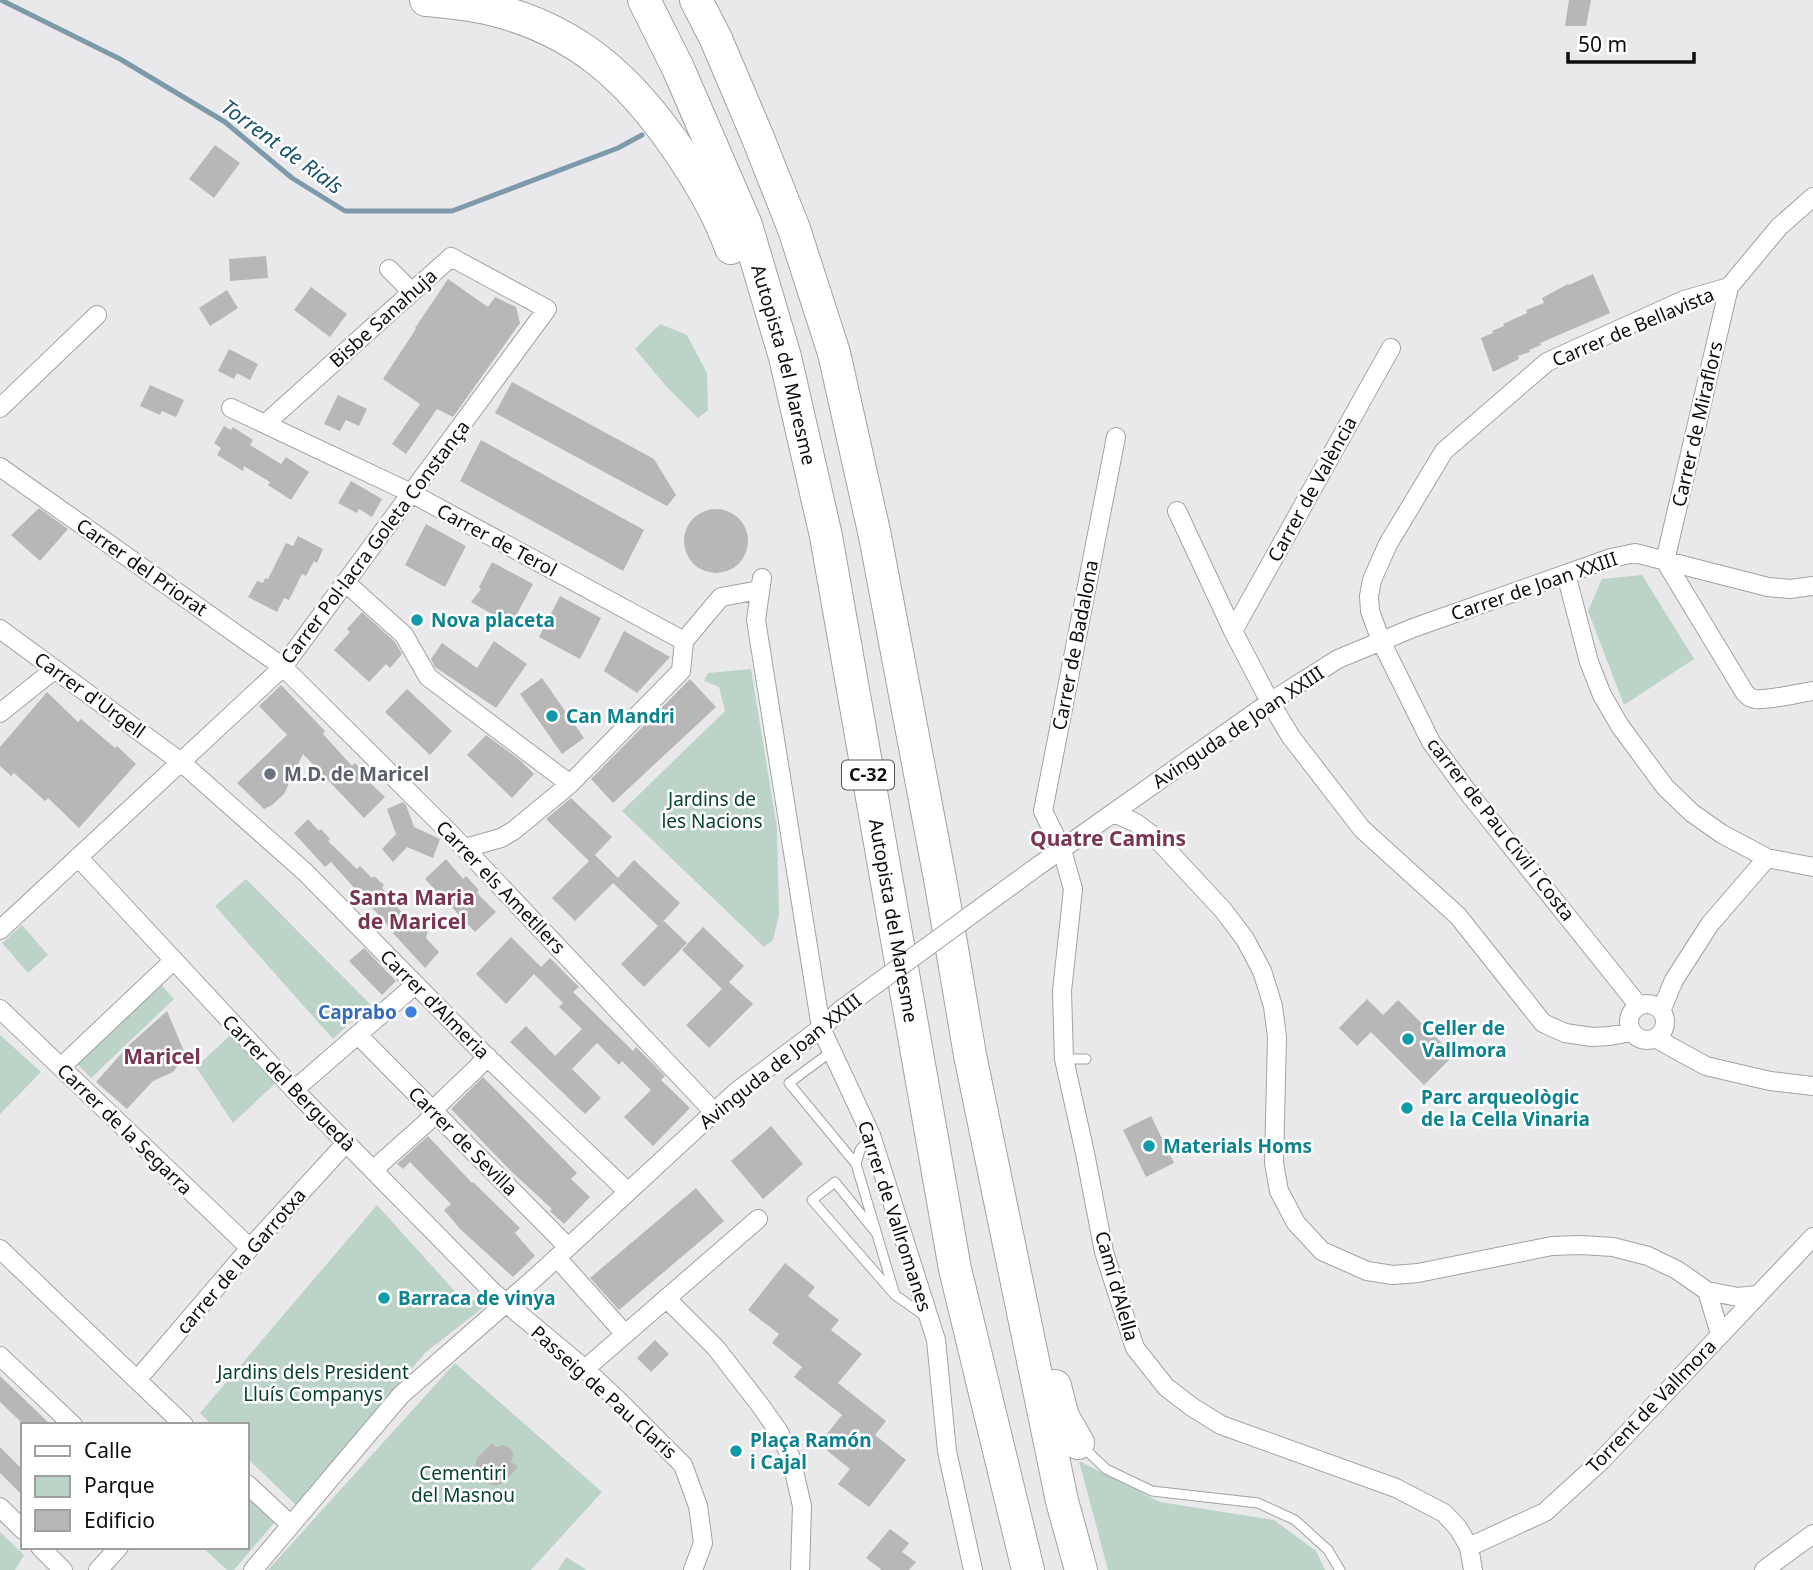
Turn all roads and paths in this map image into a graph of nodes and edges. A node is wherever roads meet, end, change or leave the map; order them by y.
1 (426, 0) edge
2 (644, 0) edge
3 (696, 0) edge
4 (1813, 197) edge
5 (389, 269) dead end
6 (1729, 286) junction
7 (412, 292) junction
8 (547, 309) joint
9 (97, 315) dead end
10 (1391, 348) dead end
11 (785, 357) junction
12 (0, 408) edge
13 (231, 408) dead end
14 (265, 424) junction
15 (1116, 437) dead end
16 (0, 467) edge
17 (411, 493) junction
18 (1177, 511) dead end
19 (1665, 561) junction
20 (1566, 574) junction
21 (345, 582) junction
22 (1813, 586) edge
23 (0, 629) edge
24 (1233, 631) junction
25 (684, 641) junction
26 (1381, 641) junction
27 (283, 667) junction
28 (55, 669) junction
29 (1813, 691) edge
30 (1270, 702) junction
31 (0, 713) edge
32 (181, 762) junction
33 (570, 784) junction
34 (1114, 813) junction
35 (465, 848) junction
36 (1062, 850) junction
37 (78, 857) junction
38 (1767, 858) junction
39 (1813, 867) edge
40 (0, 930) edge
41 (174, 960) junction
42 (415, 985) junction
43 (1639, 1006) junction
44 (0, 1009) edge
45 (1661, 1011) junction
46 (821, 1028) junction
47 (1632, 1032) junction
48 (358, 1035) junction
49 (1655, 1038) junction
50 (832, 1051) junction
51 (970, 1055) junction
52 (488, 1057) junction
53 (1064, 1059) junction
54 (1086, 1059) dead end
55 (61, 1067) junction
56 (1813, 1086) edge
57 (294, 1090) junction
58 (435, 1112) junction
59 (714, 1112) junction
60 (871, 1135) junction
61 (346, 1143) junction
62 (856, 1164) junction
63 (373, 1170) junction
64 (627, 1191) junction
65 (758, 1219) dead end
66 (877, 1234) junction
67 (1813, 1237) edge
68 (250, 1248) junction
69 (0, 1249) edge
70 (563, 1252) junction
71 (1707, 1292) junction
72 (895, 1295) junction
73 (1757, 1295) junction
74 (666, 1298) junction
75 (505, 1303) junction
76 (929, 1318) junction
77 (625, 1334) junction
78 (1720, 1334) junction
79 (0, 1356) edge
80 (585, 1370) junction
81 (137, 1380) junction
82 (71, 1423) edge
83 (182, 1423) edge
84 (1078, 1443) joint
85 (248, 1485) edge
86 (0, 1507) edge
87 (291, 1525) junction
88 (21, 1528) edge
89 (1813, 1534) edge
90 (1469, 1547) junction
91 (42, 1549) edge
92 (117, 1549) edge
93 (63, 1570) edge
94 (98, 1570) edge
95 (253, 1570) edge
96 (693, 1570) edge
97 (800, 1570) edge
98 (973, 1570) edge
99 (1028, 1570) edge
100 (1081, 1570) edge
101 (1340, 1570) edge
102 (1473, 1570) edge
103 (1764, 1570) edge

1 - 11 highway
2 - 11 highway, Autopista del Maresme / C-32
3 - 51 highway, C-32
4 - 6 street
5 - 7 street
6 - 19 street, Carrer de Miraflors
6 - 26 street, Carrer de Bellavista
7 - 8 street, Bisbe Sanahuja
7 - 14 street, Bisbe Sanahuja
8 - 17 street, Carrer Pol·lacra Goleta Constança
9 - 12 street
10 - 24 street, Carrer de València
11 - 99 highway, Autopista del Maresme / C-32
13 - 14 street, Carrer de Terol
14 - 17 street, Carrer de Terol
15 - 36 street, Carrer de Badalona
16 - 27 street, Carrer del Priorat
17 - 21 street, Carrer Pol·lacra Goleta Constança
17 - 25 street, Carrer de Terol
18 - 24 street
19 - 20 street, Carrer de Joan XXIII
19 - 22 street, Carrer de Joan XXIII
19 - 29 street
20 - 26 street, Carrer de Joan XXIII
20 - 38 street
21 - 27 street, Carrer Pol·lacra Goleta Constança
21 - 33 street
23 - 28 street, Carrer d'Urgell
24 - 30 street
25 - 33 street
25 - 46 street, Carrer de Vallromanes
26 - 30 street, Avinguda de Joan XXIII
26 - 43 street, carrer de Pau Civil i Costa
27 - 32 street, Carrer Pol·lacra Goleta Constança
27 - 35 street, Carrer els Ametllers
28 - 31 street
28 - 32 street, Carrer d'Urgell
30 - 34 street, Avinguda de Joan XXIII
30 - 47 street
32 - 37 street, Carrer Pol·lacra Goleta Constança
32 - 42 street, Carrer d'Almeria
33 - 35 street
34 - 36 street, Avinguda de Joan XXIII
34 - 71 street
35 - 59 street, Carrer els Ametllers
36 - 46 street, Avinguda de Joan XXIII, bridge
36 - 53 street, Camí d'Alella
37 - 40 street, Carrer Pol·lacra Goleta Constança
37 - 41 street, Carrer del Berguedà
38 - 39 street
38 - 45 street
41 - 55 street
41 - 57 street, Carrer del Berguedà
42 - 48 street
42 - 52 street, Carrer d'Almeria
43 - 45 street
43 - 47 street
44 - 55 street, Carrer de la Segarra
45 - 49 street
46 - 50 street, Carrer de Vallromanes
46 - 59 street, Avinguda de Joan XXIII
47 - 49 street
48 - 57 street
48 - 58 street, Carrer de Sevilla
49 - 56 street
50 - 60 street, Carrer de Vallromanes
50 - 62 lane
51 - 84 highway
51 - 100 highway, C-32
52 - 58 street
52 - 64 street, Carrer d'Almeria
53 - 54 lane
53 - 90 street, Camí d'Alella
55 - 68 street, Carrer de la Segarra
57 - 61 street, Carrer del Berguedà
58 - 63 street
58 - 70 street, Carrer de Sevilla
59 - 64 street, Avinguda de Joan XXIII
60 - 62 lane
60 - 76 street, Carrer de Vallromanes
61 - 63 street, Carrer del Berguedà
61 - 68 street, carrer de la Garrotxa
62 - 66 lane
63 - 75 street, Carrer del Berguedà
64 - 70 street, Avinguda de Joan XXIII
65 - 74 street
66 - 72 lane
66 - 72 lane
67 - 73 street, Torrent de Vallmora
68 - 81 street, carrer de la Garrotxa
69 - 81 street
70 - 75 street, Avinguda de Joan XXIII
70 - 77 street, Carrer de Sevilla
71 - 73 street
71 - 78 street
72 - 76 lane
73 - 78 street, Torrent de Vallmora
74 - 77 street
74 - 97 street
75 - 80 street, Passeig de Pau Claris
75 - 87 street, Avinguda de Joan XXIII
76 - 98 street, Carrer de Vallromanes
77 - 80 street
78 - 90 street, Torrent de Vallmora
79 - 82 street
80 - 96 street, Passeig de Pau Claris
81 - 83 street
84 - 101 lane
85 - 87 street
86 - 88 street
87 - 95 street, Avinguda de Joan XXIII
89 - 103 street
90 - 102 street, Camí d'Alella
91 - 93 street
92 - 94 street

